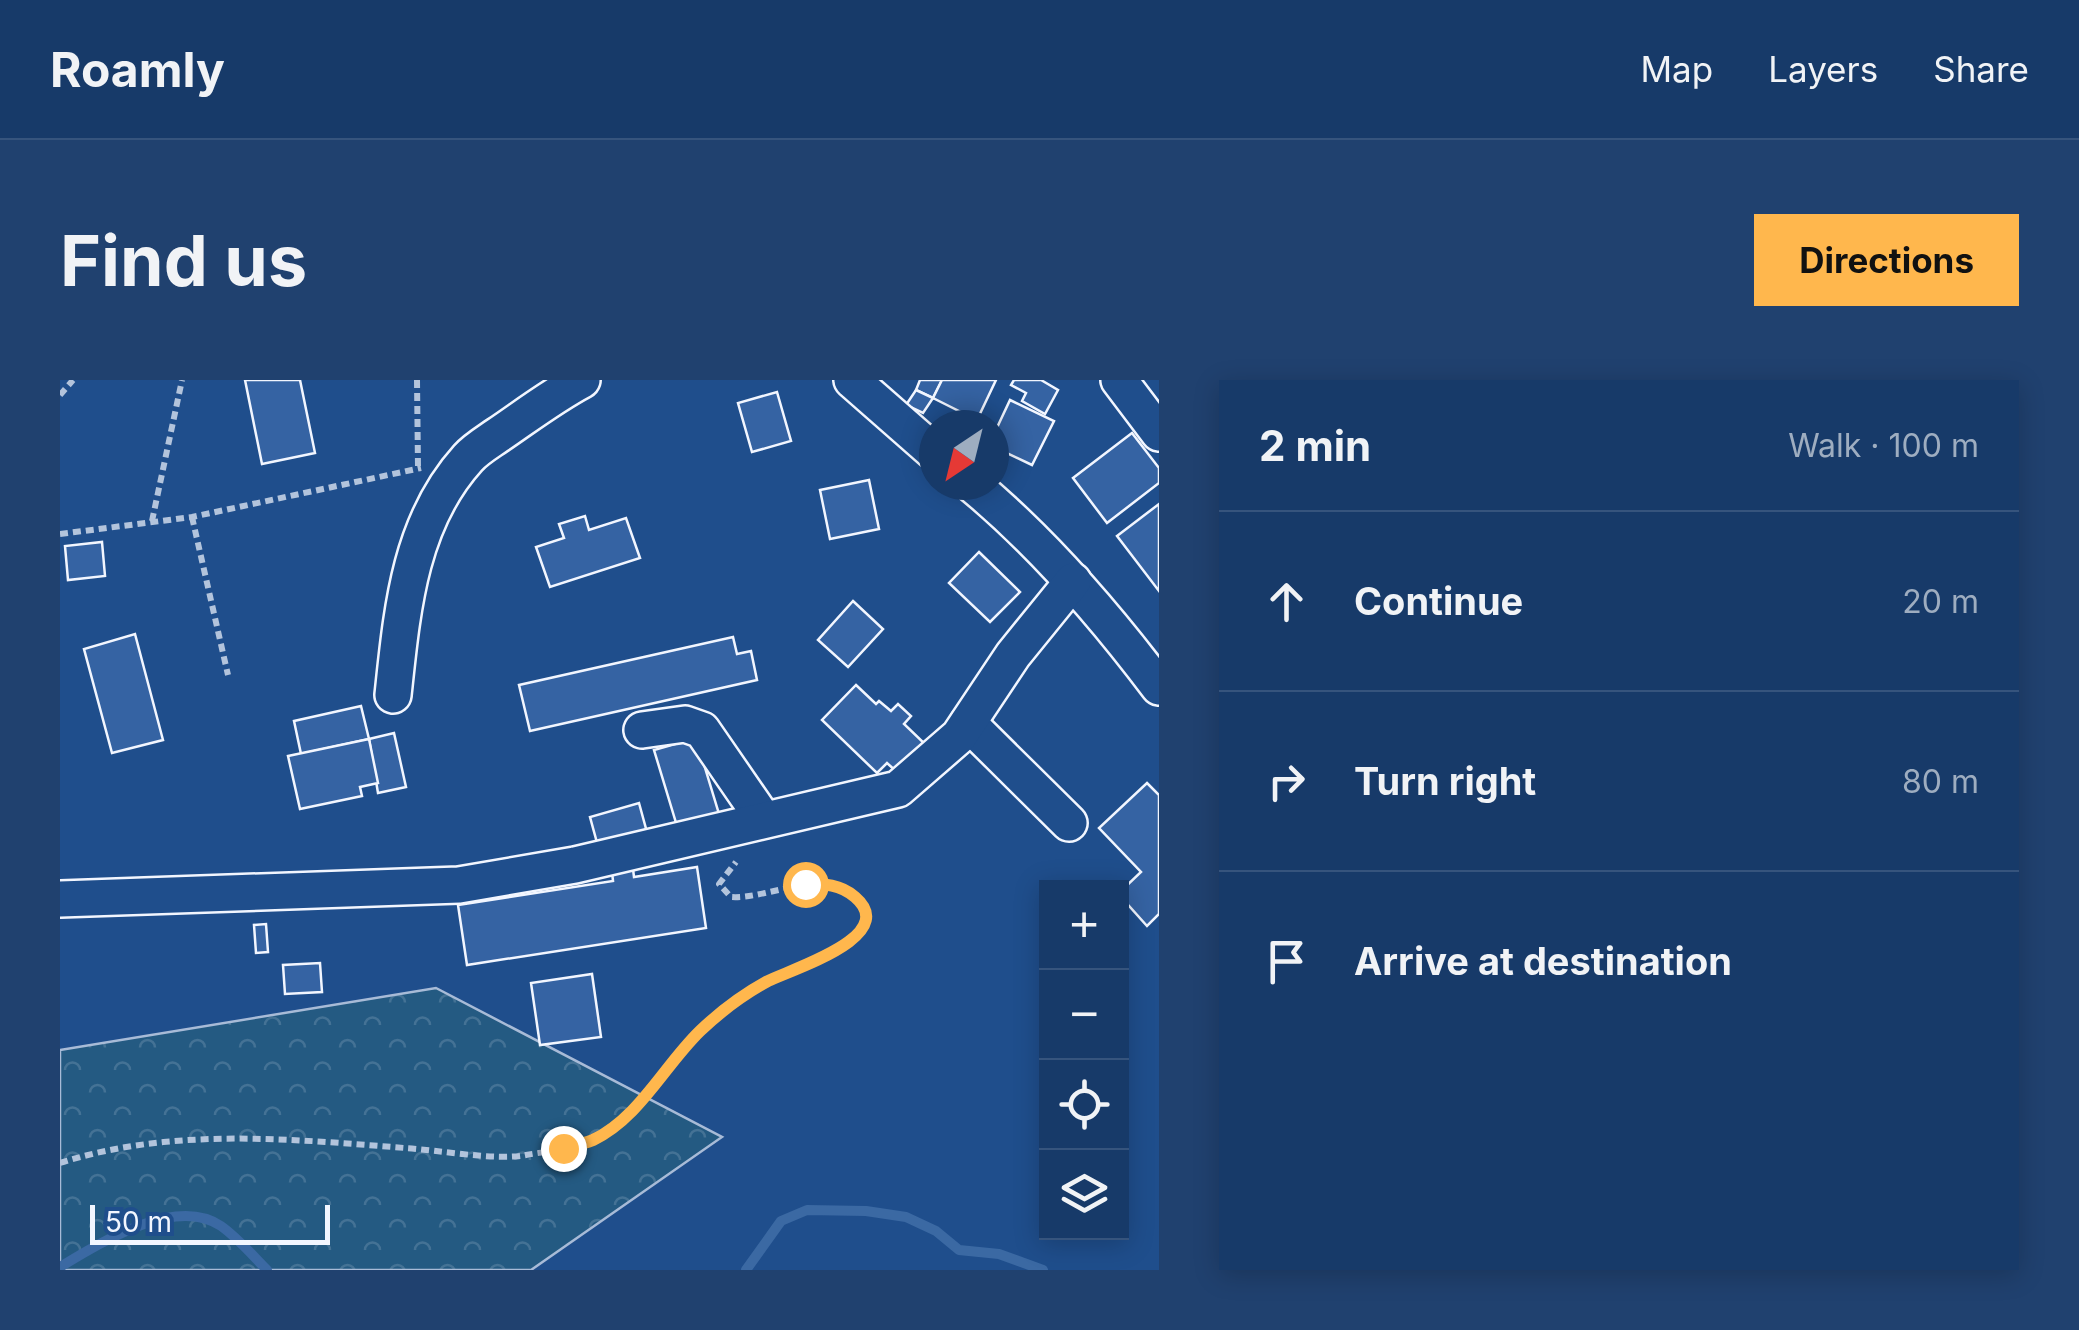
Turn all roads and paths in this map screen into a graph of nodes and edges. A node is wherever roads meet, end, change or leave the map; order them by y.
1 (72, 380) edge
2 (182, 380) edge
3 (417, 380) edge
4 (582, 380) edge
5 (852, 380) edge
6 (1119, 380) edge
7 (60, 395) edge
8 (1159, 433) edge
9 (919, 439) edge
10 (471, 454) junction
11 (418, 468) junction
12 (991, 500) edge
13 (192, 517) junction
14 (152, 521) junction
15 (60, 534) edge
16 (1072, 581) junction
17 (228, 676) dead end
18 (1159, 688) edge
19 (394, 695) dead end
20 (968, 723) junction
21 (642, 730) dead end
22 (764, 820) junction
23 (1069, 823) dead end
24 (60, 900) edge
25 (60, 1163) edge

1 - 7 path
2 - 14 path
3 - 11 path
4 - 10 street
5 - 9 street
6 - 8 street
10 - 11 path
10 - 19 street
11 - 13 path
12 - 16 street
13 - 14 path
13 - 17 path
14 - 15 path
16 - 18 street
16 - 20 street
20 - 22 street
20 - 23 street
21 - 22 street
22 - 24 street
22 - 25 path

